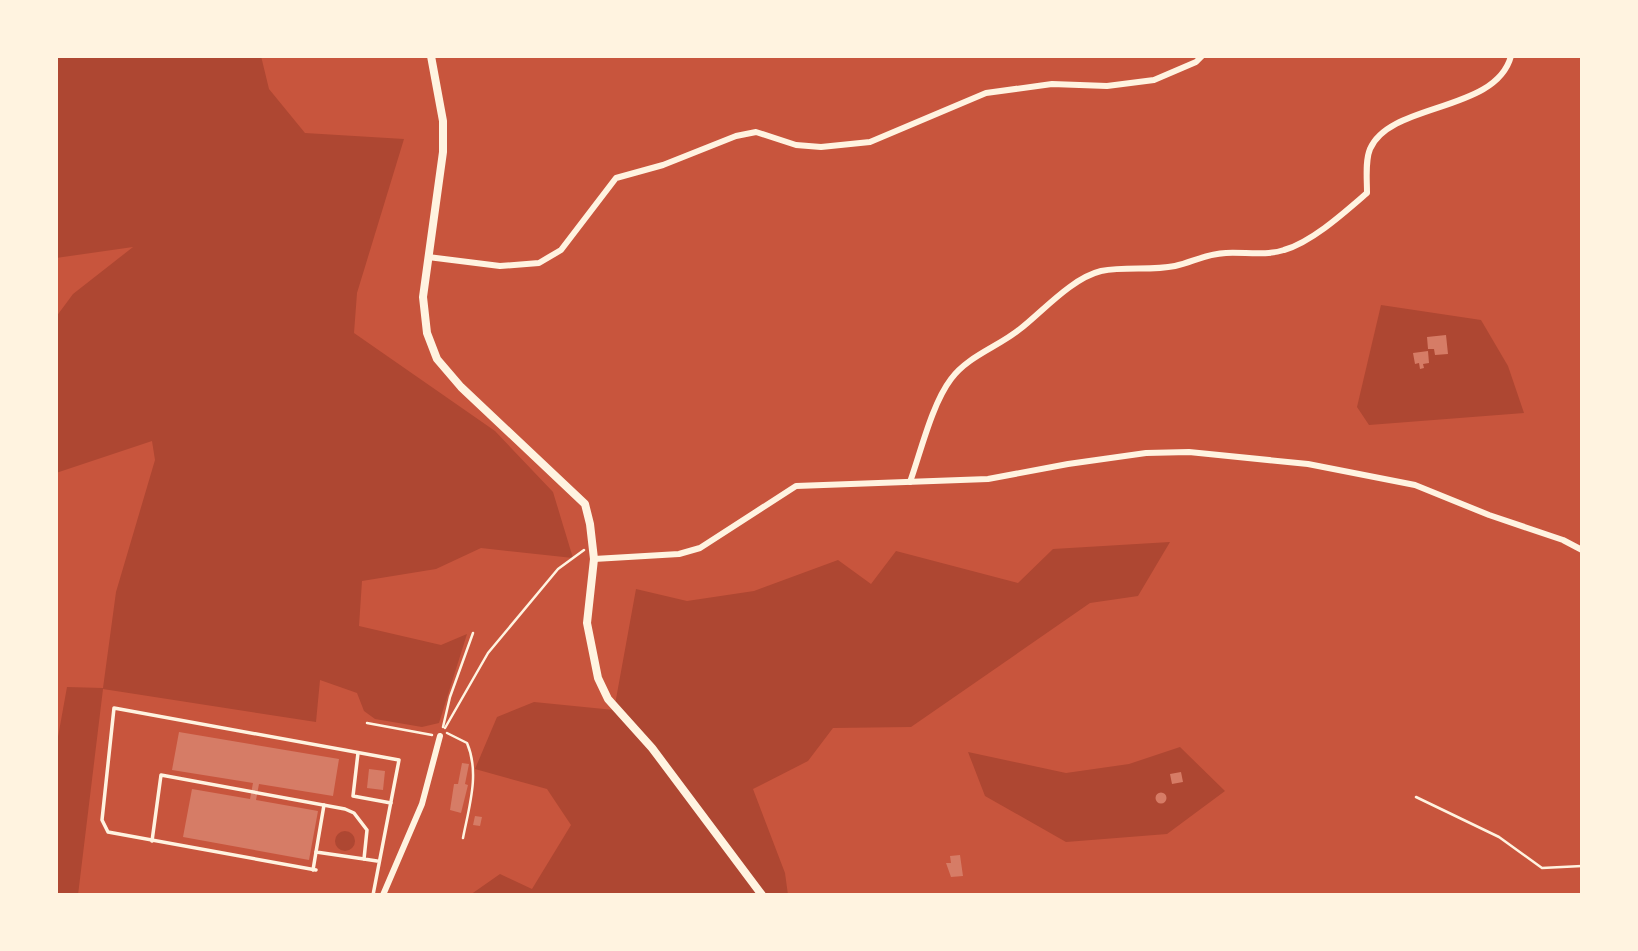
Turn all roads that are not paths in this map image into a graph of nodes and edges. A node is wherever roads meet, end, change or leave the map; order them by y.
1 (431, 56) edge
2 (1202, 56) edge
3 (1511, 56) edge
4 (428, 257) junction
5 (910, 482) junction
6 (1582, 550) edge
7 (594, 559) junction
8 (441, 734) road end
9 (358, 753) junction
10 (391, 803) junction
11 (324, 805) junction
12 (152, 841) junction
13 (316, 852) junction
14 (364, 859) junction
15 (378, 861) junction
16 (373, 895) edge
17 (383, 895) edge
18 (762, 895) edge

1 - 4 street
2 - 4 street
3 - 5 street
4 - 7 street
5 - 6 street
5 - 7 street
7 - 18 street
8 - 17 street
9 - 10 lane
9 - 10 lane
9 - 12 lane
10 - 15 lane
11 - 12 lane
11 - 13 lane
11 - 14 lane
12 - 13 lane
13 - 14 lane
14 - 15 lane
15 - 16 lane

